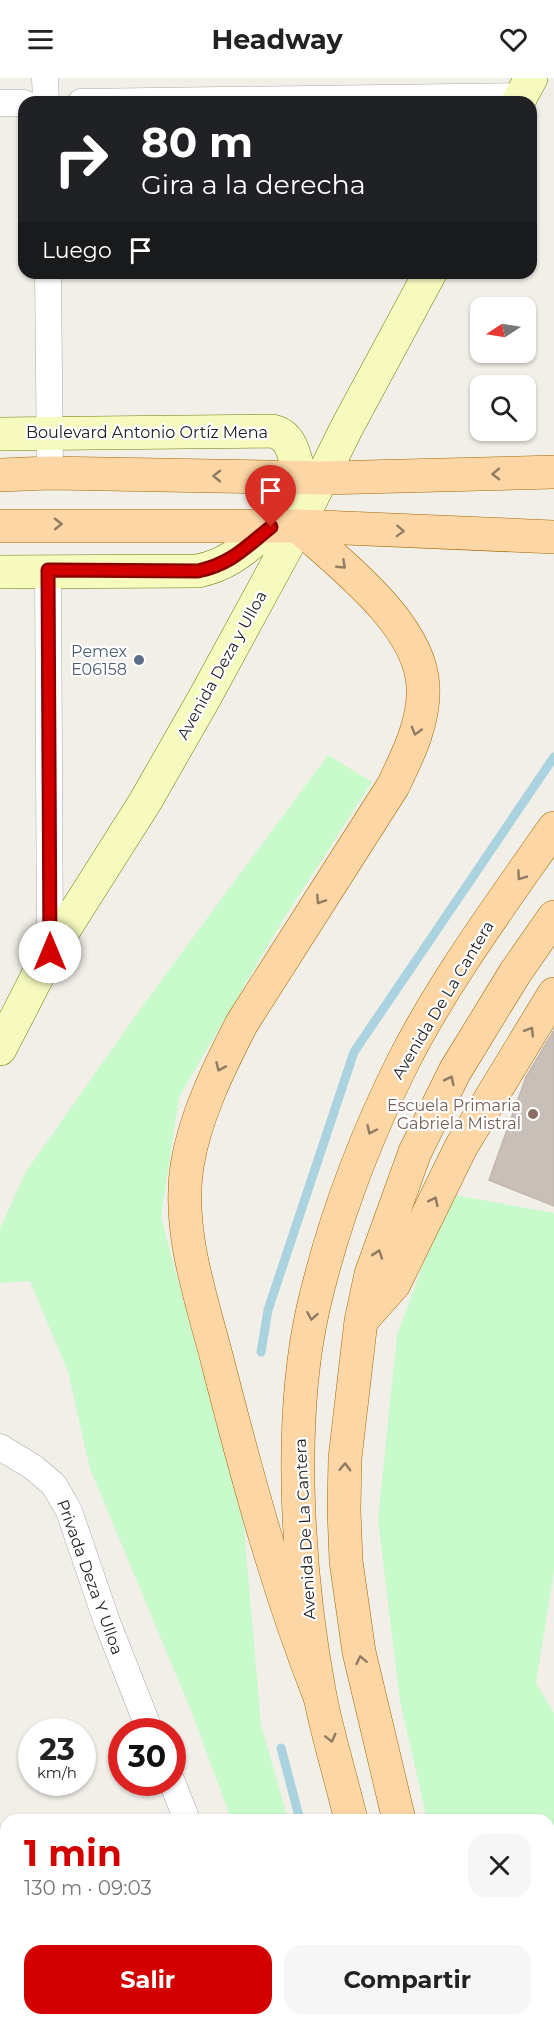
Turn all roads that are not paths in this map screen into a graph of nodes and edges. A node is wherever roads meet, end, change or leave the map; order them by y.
1 (45, 78) edge
2 (523, 92) edge
3 (46, 96) edge
4 (346, 96) edge
5 (0, 103) edge
6 (18, 103) edge
7 (48, 279) edge
8 (427, 279) edge
9 (50, 432) junction
10 (0, 434) edge
11 (554, 472) edge
12 (50, 473) junction
13 (0, 475) edge
14 (312, 478) junction
15 (0, 526) edge
16 (285, 526) junction
17 (554, 537) edge
18 (48, 570) junction
19 (0, 572) edge
20 (554, 828) edge
21 (554, 917) edge
22 (50, 952) junction
23 (554, 994) edge
24 (0, 1049) edge
25 (361, 1322) junction
26 (0, 1447) edge
27 (320, 1697) junction
28 (145, 1718) edge
29 (178, 1796) edge
30 (185, 1814) edge
31 (349, 1814) edge
32 (398, 1814) edge

1 - 3 street
2 - 4 street
5 - 6 street
7 - 9 street
8 - 14 street, Avenida Deza y Ulloa
9 - 10 street, Boulevard Antonio Ortíz Mena
9 - 12 street
9 - 14 street, Boulevard Antonio Ortíz Mena
11 -> 14 main road
12 - 13 main road
14 -> 12 main road
14 - 16 street, Avenida Deza y Ulloa
15 -> 16 main road
16 -> 17 main road
16 - 18 street
16 - 22 street, Avenida Deza y Ulloa
16 -> 27 main road
18 - 19 street
18 - 22 street
20 -> 27 main road, Avenida De La Cantera
25 -> 21 main road
22 - 24 street, Avenida Deza y Ulloa
25 -> 23 main road
32 -> 25 main road
26 - 28 street, Privada Deza Y Ulloa
27 -> 31 main road, Avenida De La Cantera
29 - 30 street

